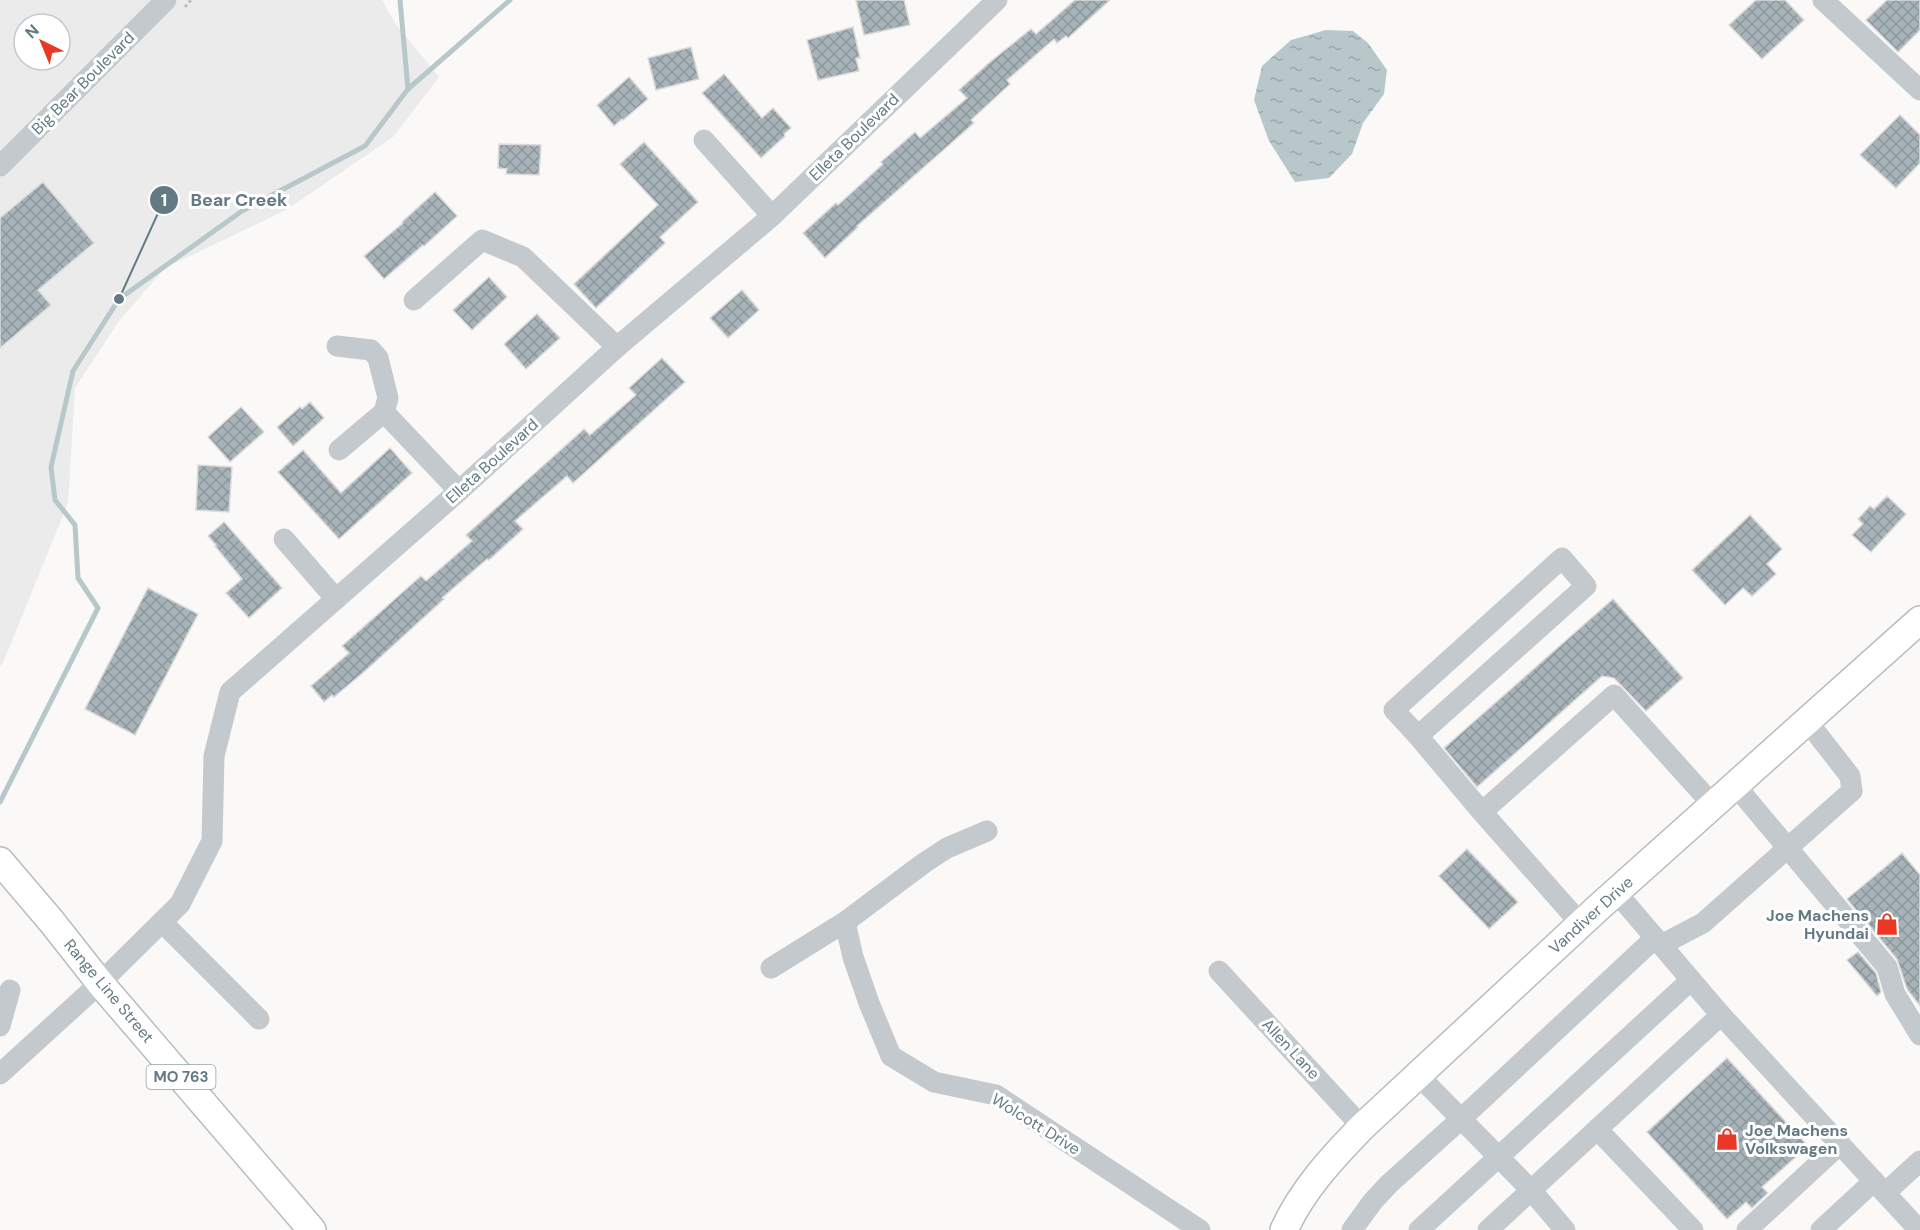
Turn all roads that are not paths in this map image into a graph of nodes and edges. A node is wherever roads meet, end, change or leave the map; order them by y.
1 (166, 0) edge
2 (997, 0) edge
3 (1823, 0) edge
4 (1920, 90) edge
5 (704, 140) dead end
6 (0, 166) edge
7 (772, 216) junction
8 (414, 300) dead end
9 (337, 346) dead end
10 (617, 347) junction
11 (384, 412) junction
12 (339, 450) dead end
13 (459, 491) junction
14 (284, 539) dead end
15 (336, 599) junction
16 (1920, 620) edge
17 (1807, 721) junction
18 (1418, 736) junction
19 (1735, 786) junction
20 (1713, 805) junction
21 (1482, 812) junction
22 (987, 831) dead end
23 (1787, 848) junction
24 (0, 861) edge
25 (1616, 892) junction
26 (162, 922) junction
27 (845, 922) junction
28 (1581, 924) junction
29 (1658, 942) junction
30 (771, 968) dead end
31 (1219, 971) dead end
32 (1690, 980) junction
33 (100, 983) junction
34 (10, 990) dead end
35 (1721, 1015) junction
36 (259, 1018) dead end
37 (0, 1026) edge
38 (1920, 1035) edge
39 (0, 1074) edge
40 (1419, 1075) junction
41 (1461, 1119) junction
42 (1362, 1127) junction
43 (1597, 1129) junction
44 (1840, 1144) junction
45 (1499, 1158) junction
46 (1920, 1161) edge
47 (1879, 1187) junction
48 (1531, 1190) junction
49 (312, 1230) edge
50 (1200, 1230) edge
51 (1284, 1230) edge
52 (1352, 1230) edge
53 (1419, 1230) edge
54 (1488, 1230) edge
55 (1565, 1230) edge
56 (1693, 1230) edge
57 (1747, 1230) edge
58 (1821, 1230) edge
59 (1919, 1230) edge

1 - 6 street, Big Bear Boulevard
2 - 7 street, Elleta Boulevard
3 - 4 street
5 - 7 street
7 - 10 street, Elleta Boulevard
8 - 10 street
9 - 11 street
10 - 13 street, Elleta Boulevard
11 - 12 street
11 - 13 street
13 - 15 street, Elleta Boulevard
14 - 15 street
15 - 26 street, Elleta Boulevard
16 - 17 main road, Vandiver Drive
17 - 19 main road, Vandiver Drive
17 - 23 street
18 - 18 street
18 - 21 street
19 - 20 main road, Vandiver Drive
19 - 23 street
20 - 21 street
20 - 25 main road, Vandiver Drive
21 - 28 street
22 - 27 street
23 - 29 street
23 - 38 street
24 - 33 main road, Range Line Street / MO 763
25 - 28 main road, Vandiver Drive
25 - 29 street
26 - 33 street, Elleta Boulevard
26 - 36 street
27 - 30 street
27 - 50 street, Wolcott Drive
28 - 40 main road, Vandiver Drive
29 - 32 street
29 - 41 street
31 - 42 street, Allen Lane
32 - 35 street
32 - 45 street
33 - 39 street, Elleta Boulevard
33 - 49 main road, Range Line Street / MO 763
34 - 37 street
35 - 43 street
35 - 44 street
40 - 41 street
40 - 42 main road, Vandiver Drive
41 - 45 street
41 - 52 street
42 - 51 main road, Vandiver Drive
43 - 48 street
43 - 56 street
44 - 47 street
44 - 57 street
45 - 48 street
45 - 53 street
46 - 47 street
47 - 58 street
47 - 59 street
48 - 54 street
48 - 55 street

